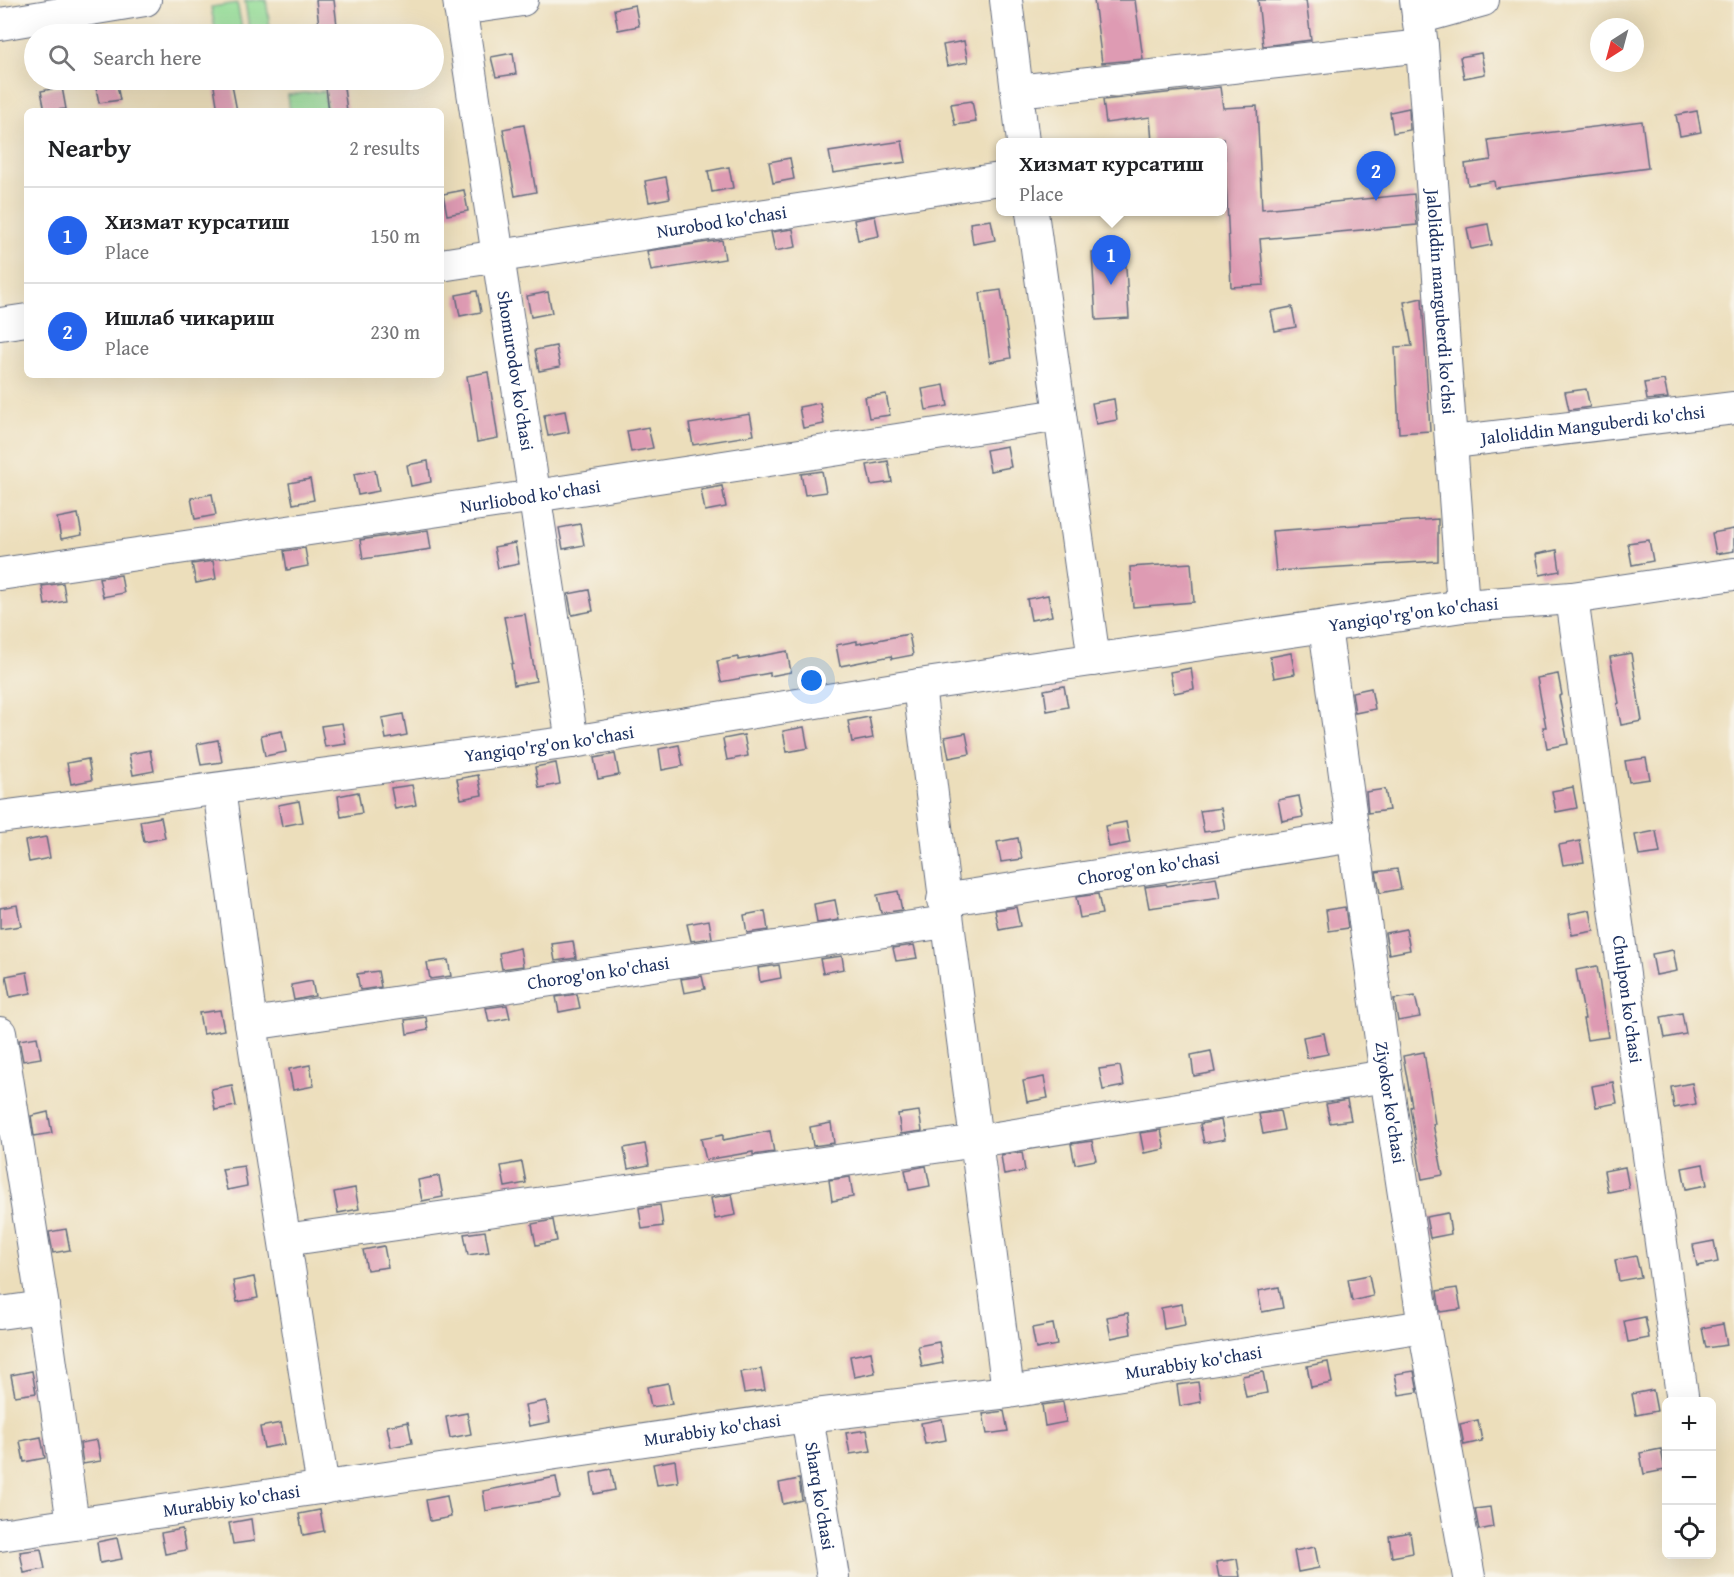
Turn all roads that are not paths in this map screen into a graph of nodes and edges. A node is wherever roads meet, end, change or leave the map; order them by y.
1 (145, 0) edge
2 (522, 0) edge
3 (1006, 0) edge
4 (1483, 0) edge
5 (460, 4) edge
6 (1419, 21) edge
7 (0, 24) edge
8 (1017, 91) junction
9 (1023, 138) edge
10 (996, 180) edge
11 (1033, 216) edge
12 (496, 257) junction
13 (444, 265) edge
14 (24, 320) edge
15 (0, 324) edge
16 (1734, 408) edge
17 (1060, 415) junction
18 (1453, 442) junction
19 (535, 496) junction
20 (0, 574) edge
21 (1734, 574) edge
22 (1572, 598) junction
23 (1463, 606) junction
24 (1325, 627) junction
25 (1094, 660) junction
26 (919, 685) junction
27 (572, 742) junction
28 (219, 789) junction
29 (0, 817) edge
30 (1354, 836) junction
31 (945, 911) junction
32 (250, 1024) junction
33 (0, 1033) edge
34 (3, 1075) edge
35 (1386, 1076) junction
36 (977, 1141) junction
37 (285, 1240) junction
38 (43, 1307) junction
39 (0, 1313) edge
40 (1424, 1326) junction
41 (1008, 1392) junction
42 (1682, 1397) edge
43 (807, 1416) junction
44 (323, 1488) junction
45 (73, 1524) junction
46 (0, 1536) edge
47 (833, 1577) edge
48 (1469, 1577) edge

1 - 7 street
2 - 5 street
3 - 8 street
4 - 6 street
5 - 12 street, Shomurodov ko'chasi
6 - 8 street
6 - 18 street, Jaloliddin manguberdi ko'chsi
8 - 9 street
10 - 12 street, Nurobod ko'chasi
11 - 17 street
12 - 13 street, Nurobod ko'chasi
12 - 19 street, Shomurodov ko'chasi
14 - 15 street
16 - 18 street, Jaloliddin Manguberdi ko'chsi
17 - 19 street, Nurliobod ko'chasi
17 - 25 street
18 - 23 street, Jaloliddin manguberdi ko'chsi
19 - 20 street, Nurliobod ko'chasi
19 - 27 street, Shomurodov ko'chasi
21 - 22 street, Yangiqo'rg'on ko'chasi
22 - 23 street, Yangiqo'rg'on ko'chasi
22 - 42 street, Chulpon ko'chasi
23 - 24 street, Yangiqo'rg'on ko'chasi
24 - 25 street, Yangiqo'rg'on ko'chasi
24 - 30 street, Ziyokor ko'chasi
25 - 26 street, Yangiqo'rg'on ko'chasi
26 - 27 street, Yangiqo'rg'on ko'chasi
26 - 31 street
27 - 28 street, Yangiqo'rg'on ko'chasi
28 - 29 street, Yangiqo'rg'on ko'chasi
28 - 32 street
30 - 31 street, Chorog'on ko'chasi
30 - 35 street, Ziyokor ko'chasi
31 - 32 street, Chorog'on ko'chasi
31 - 36 street
32 - 37 street
33 - 34 street
34 - 38 street
35 - 36 street
35 - 40 street, Ziyokor ko'chasi
36 - 37 street
36 - 41 street
37 - 44 street
38 - 39 street
38 - 45 street
40 - 41 street, Murabbiy ko'chasi
40 - 48 street, Ziyokor ko'chasi
41 - 43 street, Murabbiy ko'chasi
43 - 44 street, Murabbiy ko'chasi
43 - 47 street, Sharq ko'chasi
44 - 45 street, Murabbiy ko'chasi
45 - 46 street, Murabbiy ko'chasi

